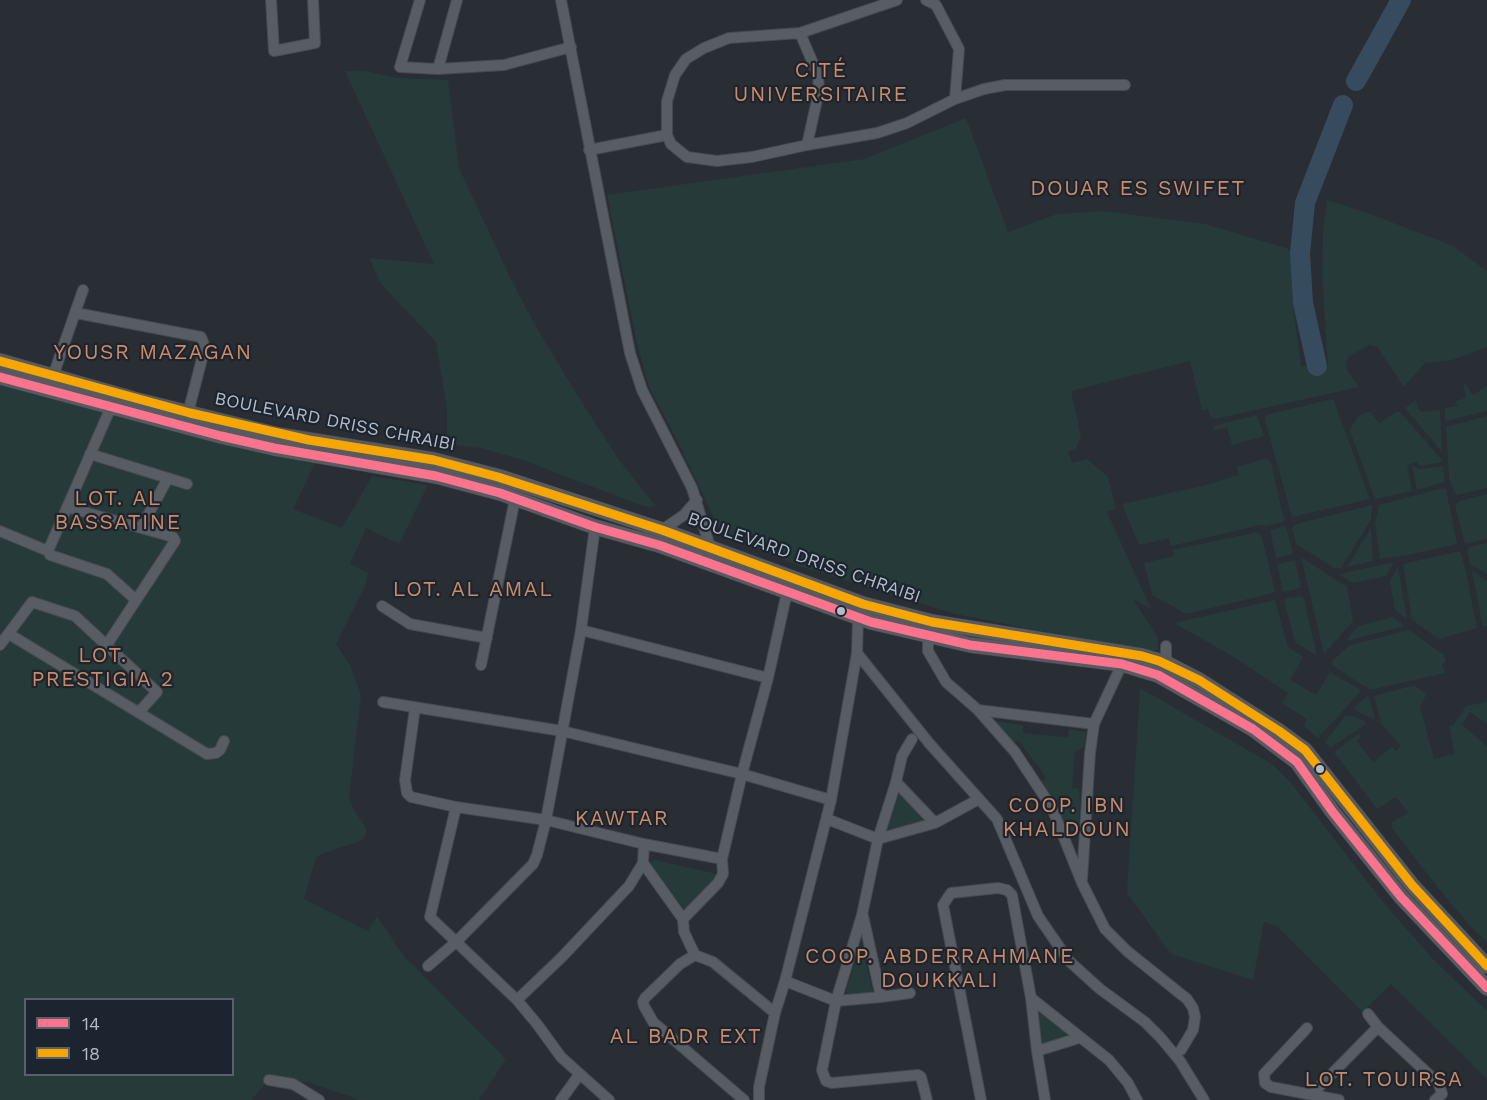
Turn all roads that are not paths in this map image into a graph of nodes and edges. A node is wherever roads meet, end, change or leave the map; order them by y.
1 (271, 0) edge
2 (313, 0) edge
3 (420, 0) edge
4 (457, 0) edge
5 (561, 0) edge
6 (897, 0) edge
7 (926, 0) edge
8 (800, 33) junction
9 (571, 47) junction
10 (438, 69) junction
11 (1125, 85) dead end
12 (955, 99) junction
13 (667, 135) junction
14 (807, 145) junction
15 (589, 150) junction
16 (83, 290) dead end
17 (76, 313) junction
18 (0, 361) edge
19 (52, 376) junction
20 (0, 377) edge
21 (111, 407) junction
22 (188, 413) junction
23 (276, 441) junction
24 (308, 447) junction
25 (90, 454) junction
26 (168, 478) junction
27 (187, 484) dead end
28 (515, 499) junction
29 (697, 501) junction
30 (67, 507) junction
31 (595, 527) junction
32 (141, 528) junction
33 (662, 530) junction
34 (0, 531) edge
35 (710, 547) junction
36 (48, 551) junction
37 (787, 592) junction
38 (136, 600) junction
39 (382, 606) dead end
40 (867, 613) junction
41 (581, 630) junction
42 (9, 634) junction
43 (928, 637) junction
44 (487, 638) junction
45 (0, 645) edge
46 (106, 646) junction
47 (1166, 646) dead end
48 (857, 653) junction
49 (1166, 663) junction
50 (1122, 664) junction
51 (481, 665) dead end
52 (768, 678) junction
53 (383, 702) dead end
54 (415, 708) junction
55 (978, 710) junction
56 (139, 712) junction
57 (1094, 724) junction
58 (562, 731) junction
59 (912, 739) dead end
60 (224, 741) dead end
61 (741, 774) junction
62 (896, 782) junction
63 (980, 799) junction
64 (831, 800) junction
65 (456, 807) junction
66 (827, 819) junction
67 (546, 820) junction
68 (935, 823) junction
69 (1084, 834) junction
70 (1064, 836) junction
71 (878, 838) junction
72 (644, 844) junction
73 (722, 859) junction
74 (643, 863) junction
75 (1082, 883) junction
76 (862, 915) junction
77 (683, 919) junction
78 (456, 942) junction
79 (695, 955) junction
80 (428, 966) dead end
81 (1487, 966) edge
82 (785, 981) junction
83 (1487, 988) edge
84 (910, 993) dead end
85 (881, 997) junction
86 (1031, 998) junction
87 (517, 1000) junction
88 (836, 1001) junction
89 (775, 1013) junction
90 (1368, 1014) dead end
91 (1378, 1027) junction
92 (1307, 1028) dead end
93 (1080, 1038) junction
94 (1181, 1050) dead end
95 (1037, 1051) junction
96 (579, 1075) junction
97 (269, 1080) dead end
98 (1312, 1094) junction
99 (320, 1100) edge
100 (561, 1100) edge
101 (609, 1100) edge
102 (744, 1100) edge
103 (759, 1100) edge
104 (927, 1100) edge
105 (981, 1100) edge
106 (1046, 1100) edge
107 (1137, 1100) edge
108 (1204, 1100) edge
109 (1339, 1100) edge
110 (1436, 1100) edge

1 - 2 street
3 - 10 street
4 - 10 street
5 - 9 street
6 - 8 street
7 - 12 street
8 - 13 street
8 - 14 street
9 - 10 street
9 - 15 street
11 - 12 street
12 - 14 street
13 - 14 street
13 - 15 street
15 - 29 street
16 - 17 street
17 - 19 street
17 - 22 street
18 - 19 main road, BOULEVARD DRISS CHRAIBI
19 - 22 main road, BOULEVARD DRISS CHRAIBI
20 - 21 main road, BOULEVARD DRISS CHRAIBI
21 - 23 main road, BOULEVARD DRISS CHRAIBI
21 - 25 street
22 - 23 main road, BOULEVARD DRISS CHRAIBI
23 - 24 main road, BOULEVARD DRISS CHRAIBI
24 - 28 main road, BOULEVARD DRISS CHRAIBI
24 - 33 main road, BOULEVARD DRISS CHRAIBI
25 - 26 street
25 - 30 street
26 - 27 street
26 - 32 street
28 - 31 main road, BOULEVARD DRISS CHRAIBI
28 - 44 street
29 - 33 street
29 - 35 street
30 - 32 street
30 - 36 street
31 - 37 main road, BOULEVARD DRISS CHRAIBI
31 - 41 street
32 - 38 street
33 - 35 main road, BOULEVARD DRISS CHRAIBI
34 - 36 street
35 - 40 main road, BOULEVARD DRISS CHRAIBI
36 - 38 street
37 - 40 main road, BOULEVARD DRISS CHRAIBI
37 - 52 street
38 - 46 street
39 - 44 street
40 - 43 main road, BOULEVARD DRISS CHRAIBI
40 - 48 street
40 - 49 main road, BOULEVARD DRISS CHRAIBI
41 - 52 street
41 - 58 street
42 - 45 street
42 - 46 street
42 - 56 street
43 - 50 main road, BOULEVARD DRISS CHRAIBI
43 - 55 street
44 - 51 street
46 - 56 street
47 - 49 street
48 - 63 street
48 - 64 street
49 - 81 main road, BOULEVARD DRISS CHRAIBI
50 - 57 street
50 - 83 main road, BOULEVARD DRISS CHRAIBI
52 - 61 street
53 - 54 street
54 - 58 street
54 - 65 street
55 - 57 street
55 - 70 street
56 - 60 street
57 - 69 street
58 - 61 street
58 - 67 street
59 - 62 street
61 - 64 street
61 - 73 street
62 - 68 street
62 - 71 street
63 - 68 street
63 - 108 street
64 - 66 street
65 - 67 street
65 - 78 street
66 - 71 street
66 - 82 street
67 - 72 street
67 - 78 street
68 - 71 street
69 - 70 street
69 - 75 street
70 - 75 street
71 - 76 street
72 - 73 street
72 - 74 street
73 - 77 street
74 - 77 street
74 - 87 street
75 - 94 street
76 - 85 street
76 - 88 street
77 - 79 street
78 - 80 street
78 - 87 street
79 - 89 street
79 - 102 street
82 - 88 street
82 - 89 street
84 - 85 street
85 - 88 street
86 - 93 street
86 - 95 street
86 - 105 street
87 - 96 street
88 - 104 street
89 - 103 street
90 - 91 street
91 - 98 street
91 - 110 street
92 - 98 street
93 - 95 street
93 - 107 street
95 - 106 street
96 - 100 street
96 - 101 street
97 - 99 street
98 - 109 street

